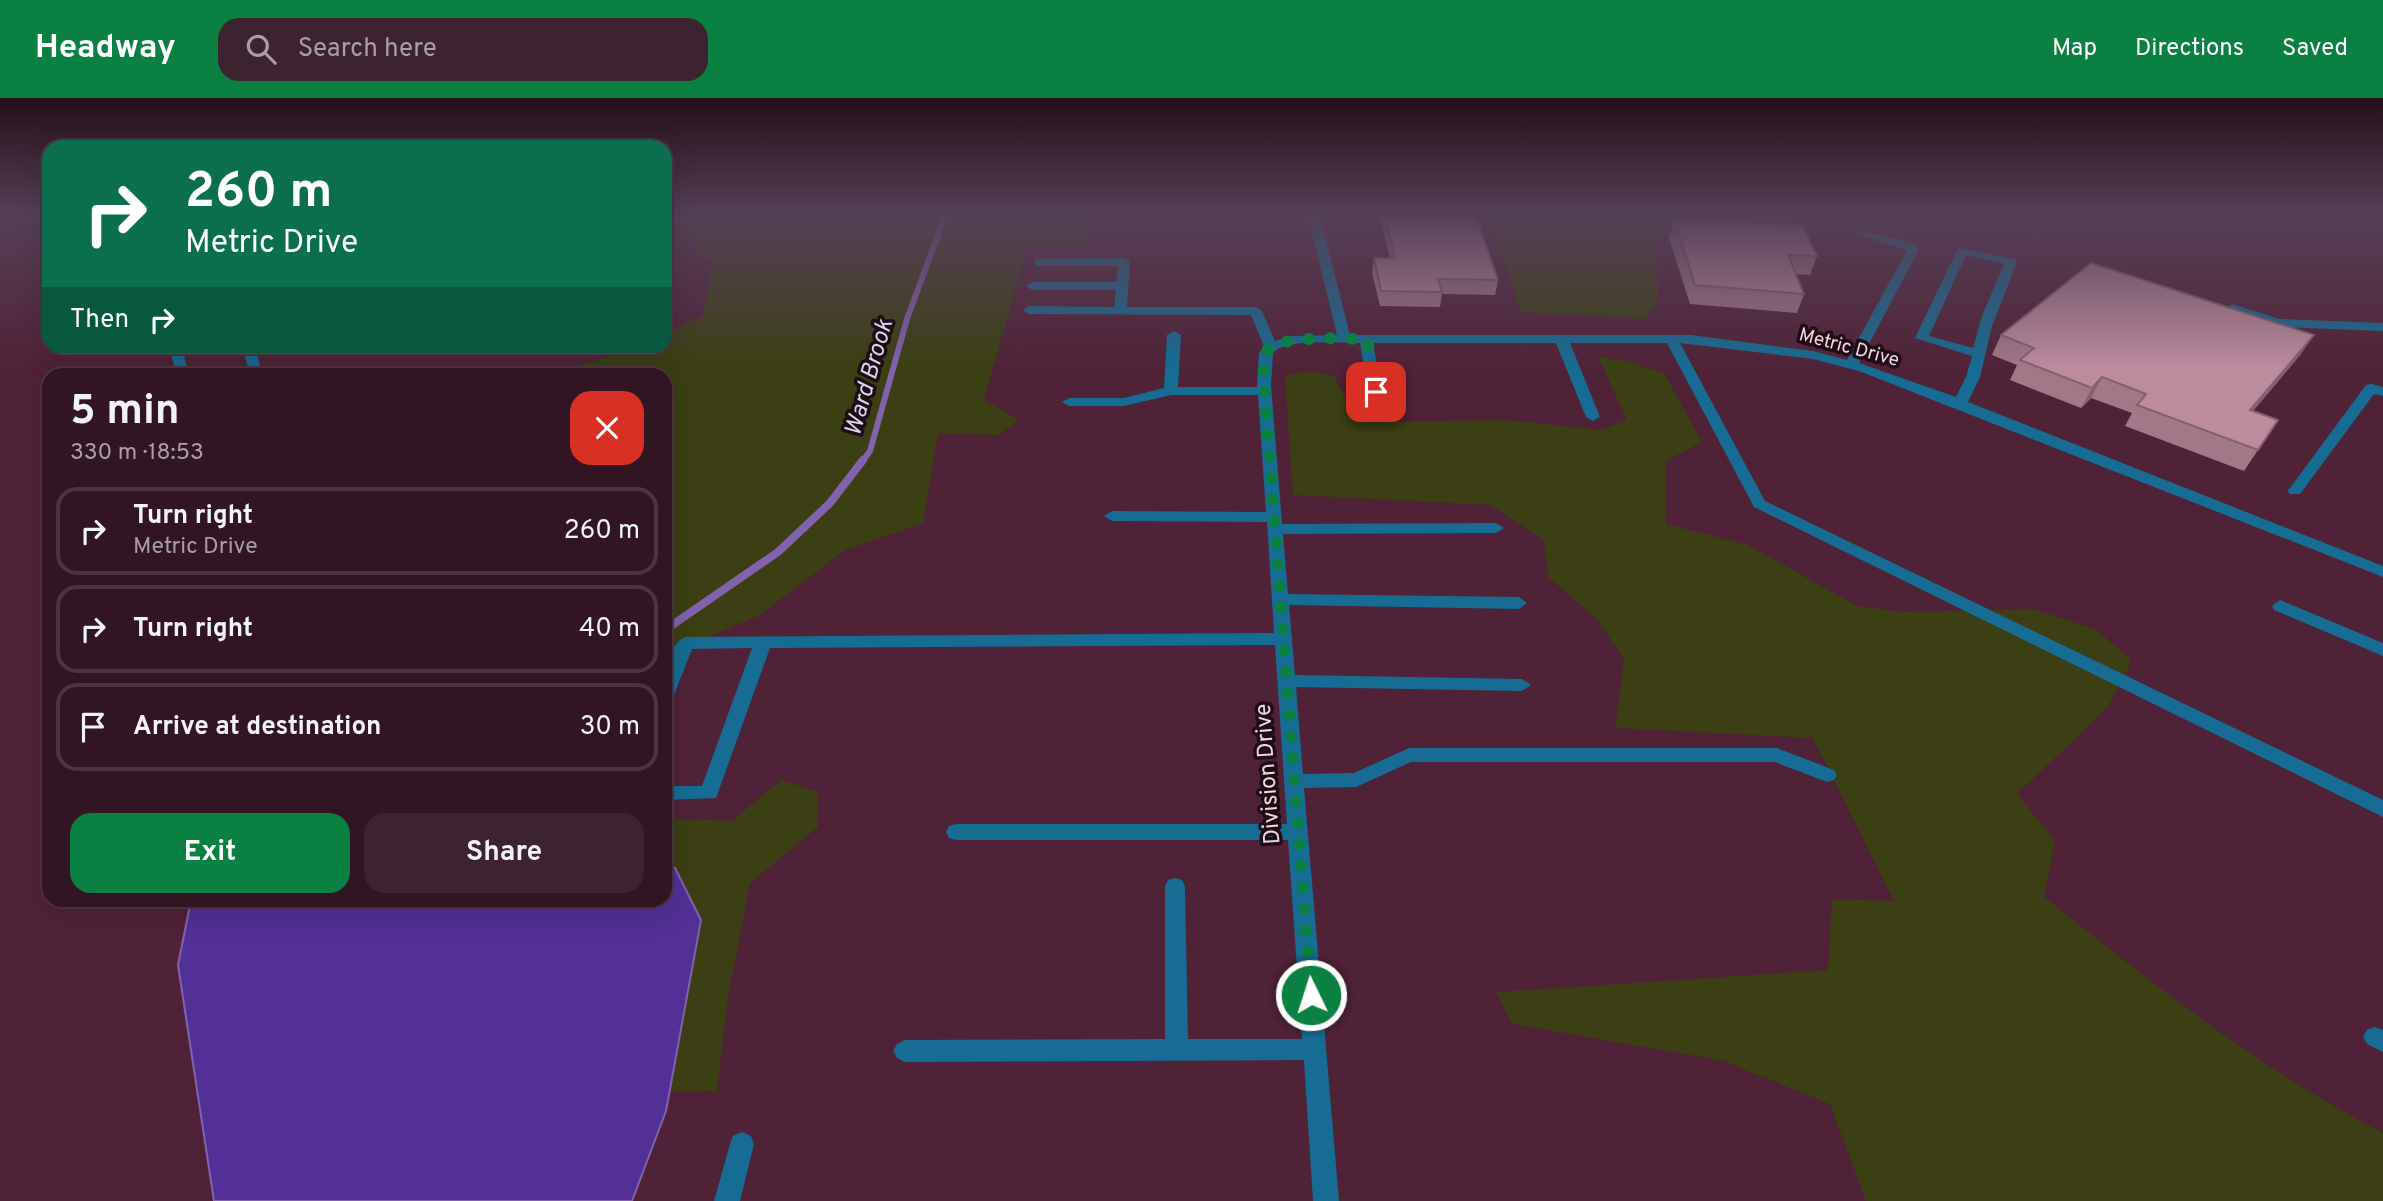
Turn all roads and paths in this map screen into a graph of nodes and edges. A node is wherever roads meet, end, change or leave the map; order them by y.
1 (1124, 267) edge
2 (1327, 267) edge
3 (1904, 267) edge
4 (1954, 267) edge
5 (2009, 267) edge
6 (1032, 286) dead end
7 (1122, 286) junction
8 (2221, 305) edge
9 (1029, 310) dead end
10 (1120, 311) junction
11 (2383, 327) edge
12 (1174, 335) dead end
13 (1561, 338) junction
14 (1344, 339) junction
15 (1367, 339) junction
16 (1671, 339) junction
17 (1271, 346) junction
18 (1980, 354) junction
19 (1852, 365) junction
20 (1171, 391) junction
21 (1265, 391) junction
22 (2383, 392) edge
23 (1069, 402) dead end
24 (1960, 403) junction
25 (1592, 417) dead end
26 (1380, 418) dead end
27 (2295, 491) dead end
28 (1112, 516) dead end
29 (1275, 523) junction
30 (1496, 528) dead end
31 (2383, 572) edge
32 (1280, 598) junction
33 (1519, 603) dead end
34 (2280, 606) dead end
35 (1283, 639) junction
36 (764, 643) junction
37 (2383, 650) edge
38 (672, 678) edge
39 (1286, 681) junction
40 (1521, 685) dead end
41 (1827, 775) dead end
42 (1294, 781) junction
43 (672, 793) edge
44 (2383, 809) edge
45 (956, 832) dead end
46 (1298, 832) junction
47 (1175, 886) dead end
48 (1315, 1049) junction
49 (1177, 1050) junction
50 (905, 1051) dead end
51 (741, 1144) dead end
52 (727, 1201) edge
53 (1326, 1201) edge

1 - 7 street
2 - 14 street
3 - 19 street
4 - 18 street
5 - 18 street
6 - 7 street
7 - 10 street
8 - 11 street
9 - 10 street
10 - 17 street
12 - 20 street
13 - 15 street, Metric Drive
13 - 16 street, Metric Drive
13 - 25 street
14 - 15 street, Metric Drive
14 - 17 street, Metric Drive
15 - 26 street
16 - 19 street, Metric Drive
16 - 44 street
17 - 21 street, Division Drive
18 - 24 street
19 - 24 street, Metric Drive
20 - 21 street
20 - 23 street
21 - 29 street, Division Drive
22 - 27 street
24 - 31 street, Metric Drive
28 - 29 street
29 - 30 street
29 - 32 street, Division Drive
32 - 33 street
32 - 35 street, Division Drive
34 - 37 street
35 - 36 street
35 - 39 street, Division Drive
36 - 38 street
36 - 43 street
39 - 40 street
39 - 42 street, Division Drive
41 - 42 street
42 - 46 street, Division Drive
45 - 46 street
46 - 48 street, Division Drive
47 - 49 street
48 - 49 street
48 - 53 street, Division Drive
49 - 50 street
51 - 52 street

